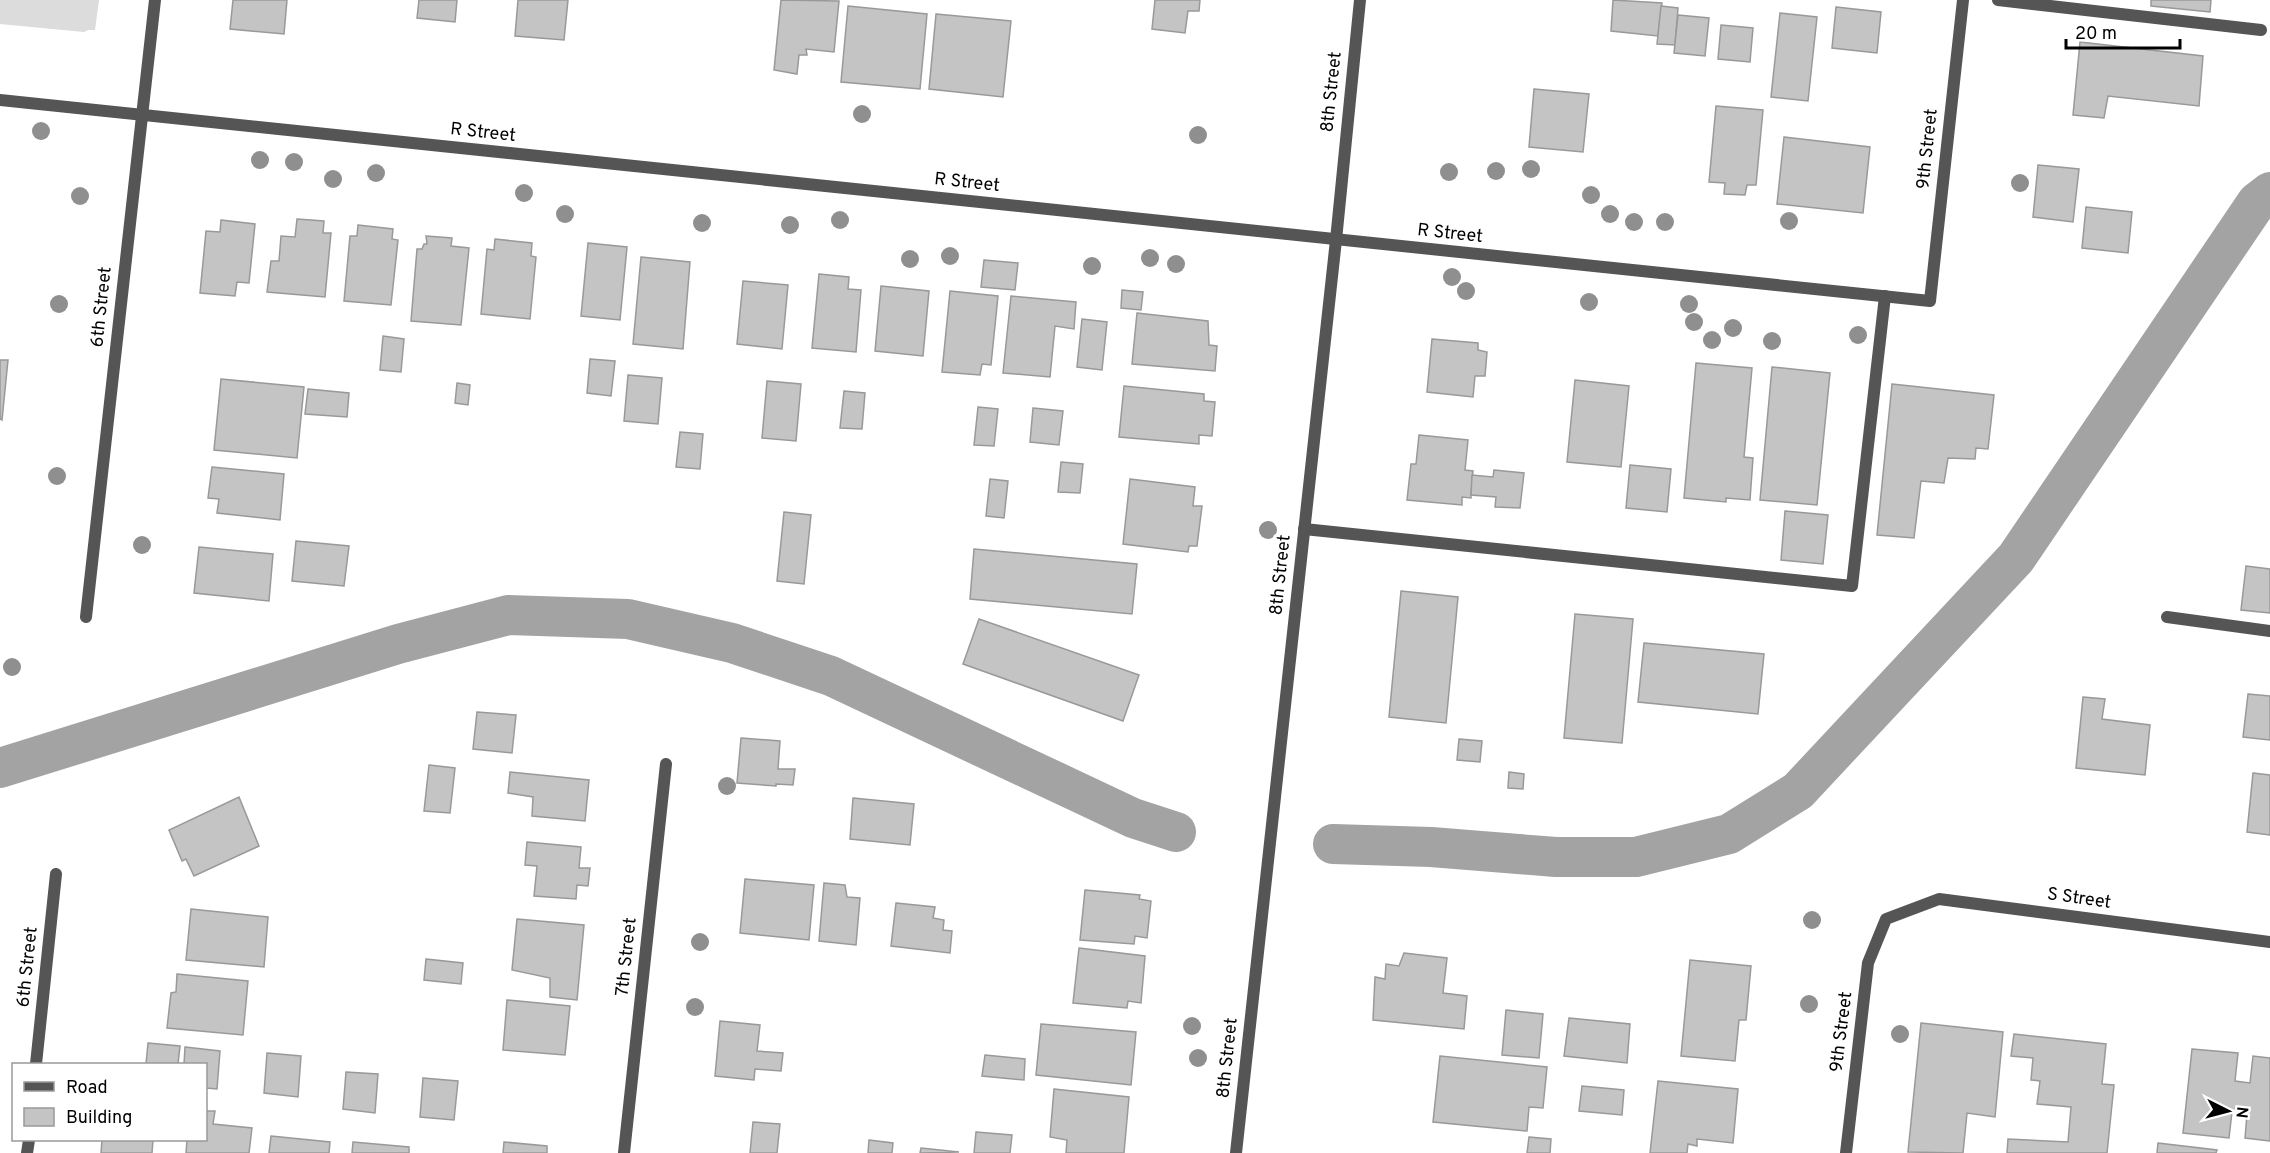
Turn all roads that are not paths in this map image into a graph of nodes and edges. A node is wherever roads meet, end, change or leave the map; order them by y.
1 (155, 0) edge
2 (1360, 0) edge
3 (1963, 0) edge
4 (1998, 0) edge
5 (2261, 30) dead end
6 (0, 100) edge
7 (142, 115) junction
8 (1336, 240) junction
9 (1885, 296) junction
10 (1930, 301) joint
11 (1304, 529) junction
12 (86, 617) dead end
13 (2167, 617) dead end
14 (2270, 631) edge
15 (666, 764) dead end
16 (56, 873) dead end
17 (1886, 919) joint
18 (2270, 942) edge
19 (36, 1063) edge
20 (624, 1153) edge
21 (1236, 1153) edge
22 (1846, 1153) edge

1 - 7 street, 6th Street
2 - 8 street, 8th Street
3 - 10 street, 9th Street
4 - 5 street
6 - 7 street, R Street
7 - 8 street, R Street
7 - 12 street, 6th Street
8 - 9 street, R Street
8 - 11 street, 8th Street
9 - 10 street, R Street
9 - 11 street
11 - 21 street, 8th Street
13 - 14 street
15 - 20 street, 7th Street
16 - 19 street, 6th Street
17 - 18 street, S Street
17 - 22 street, 9th Street

